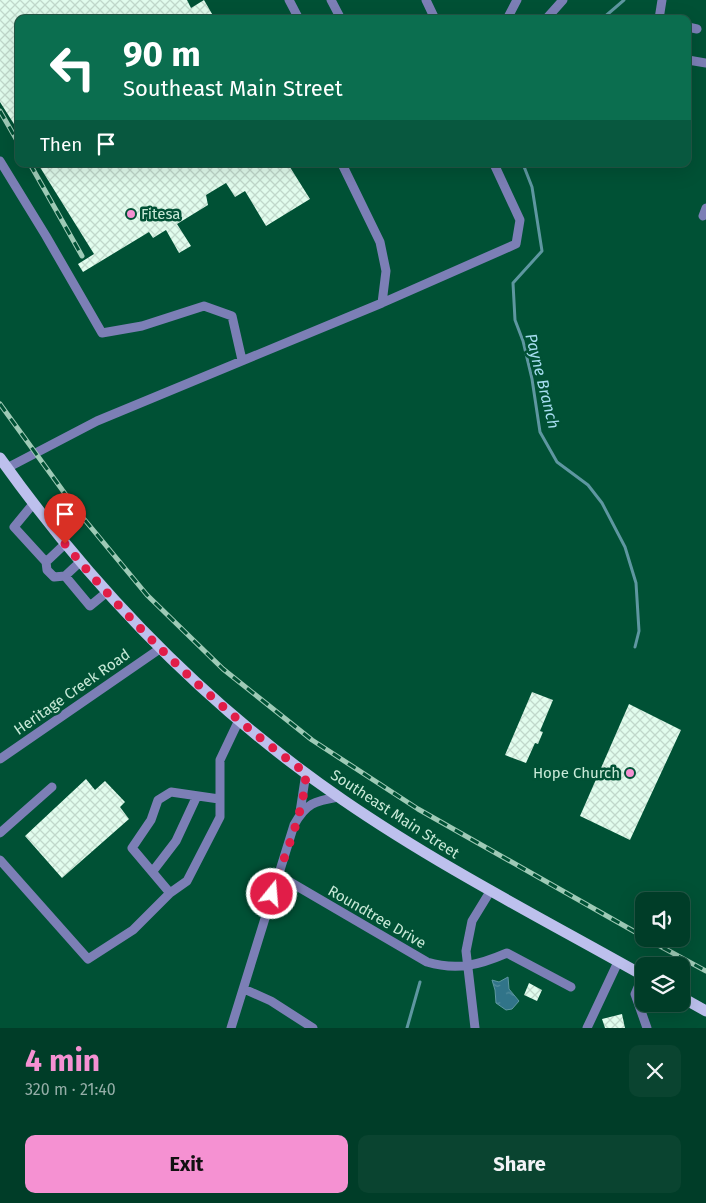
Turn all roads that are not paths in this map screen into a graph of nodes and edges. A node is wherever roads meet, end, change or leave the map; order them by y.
1 (289, 0) edge
2 (330, 0) edge
3 (426, 0) edge
4 (518, 0) edge
5 (563, 0) edge
6 (662, 0) edge
7 (297, 15) edge
8 (338, 15) edge
9 (432, 15) edge
10 (509, 15) edge
11 (550, 15) edge
12 (660, 15) edge
13 (691, 28) edge
14 (697, 29) dead end
15 (691, 60) edge
16 (706, 63) edge
17 (0, 161) edge
18 (343, 167) edge
19 (495, 167) edge
20 (382, 303) junction
21 (242, 360) junction
22 (0, 458) edge
23 (7, 468) junction
24 (33, 504) junction
25 (65, 544) junction
26 (46, 562) junction
27 (80, 562) junction
28 (65, 576) junction
29 (107, 592) junction
30 (161, 648) junction
31 (239, 720) junction
32 (0, 759) edge
33 (306, 773) junction
34 (52, 787) dead end
35 (338, 797) junction
36 (196, 798) junction
37 (219, 799) junction
38 (299, 817) junction
39 (0, 833) edge
40 (0, 860) edge
41 (153, 871) junction
42 (278, 875) junction
43 (491, 890) junction
44 (170, 893) junction
45 (618, 962) junction
46 (467, 964) junction
47 (635, 972) edge
48 (571, 987) dead end
49 (244, 989) junction
50 (690, 1003) edge
51 (641, 1012) edge
52 (706, 1012) edge
53 (231, 1028) edge
54 (313, 1028) edge
55 (475, 1028) edge
56 (586, 1028) edge
57 (647, 1028) edge

1 - 7 street
2 - 8 street
3 - 9 street
4 - 10 street
5 - 11 street
6 - 12 street
13 - 14 street
15 - 16 street
17 - 21 street
18 - 20 street
19 - 20 street
20 - 21 street
21 - 23 street
22 - 23 main road, Southeast Main Street
23 - 24 main road, Southeast Main Street
24 - 25 main road, Southeast Main Street
24 - 26 street
25 - 26 street
25 - 27 main road, Southeast Main Street
26 - 28 street
27 - 28 street
27 - 29 main road, Southeast Main Street
28 - 29 street
29 - 30 main road, Southeast Main Street
30 - 31 main road, Southeast Main Street
30 - 32 street, Heritage Creek Road
31 - 33 main road, Southeast Main Street
31 - 37 street
33 - 35 main road, Southeast Main Street
33 - 38 street
34 - 39 street
35 - 38 street
35 - 43 main road, Southeast Main Street
36 - 37 street
36 - 41 street
36 - 41 street
37 - 44 street
38 - 42 street
40 - 44 street
41 - 44 street
42 - 46 street, Roundtree Drive
42 - 49 street
43 - 45 main road, Southeast Main Street
43 - 46 street
45 - 47 main road, Southeast Main Street
45 - 56 street
46 - 48 street, Roundtree Drive
46 - 55 street
49 - 53 street
49 - 54 street
50 - 52 main road
51 - 57 street

